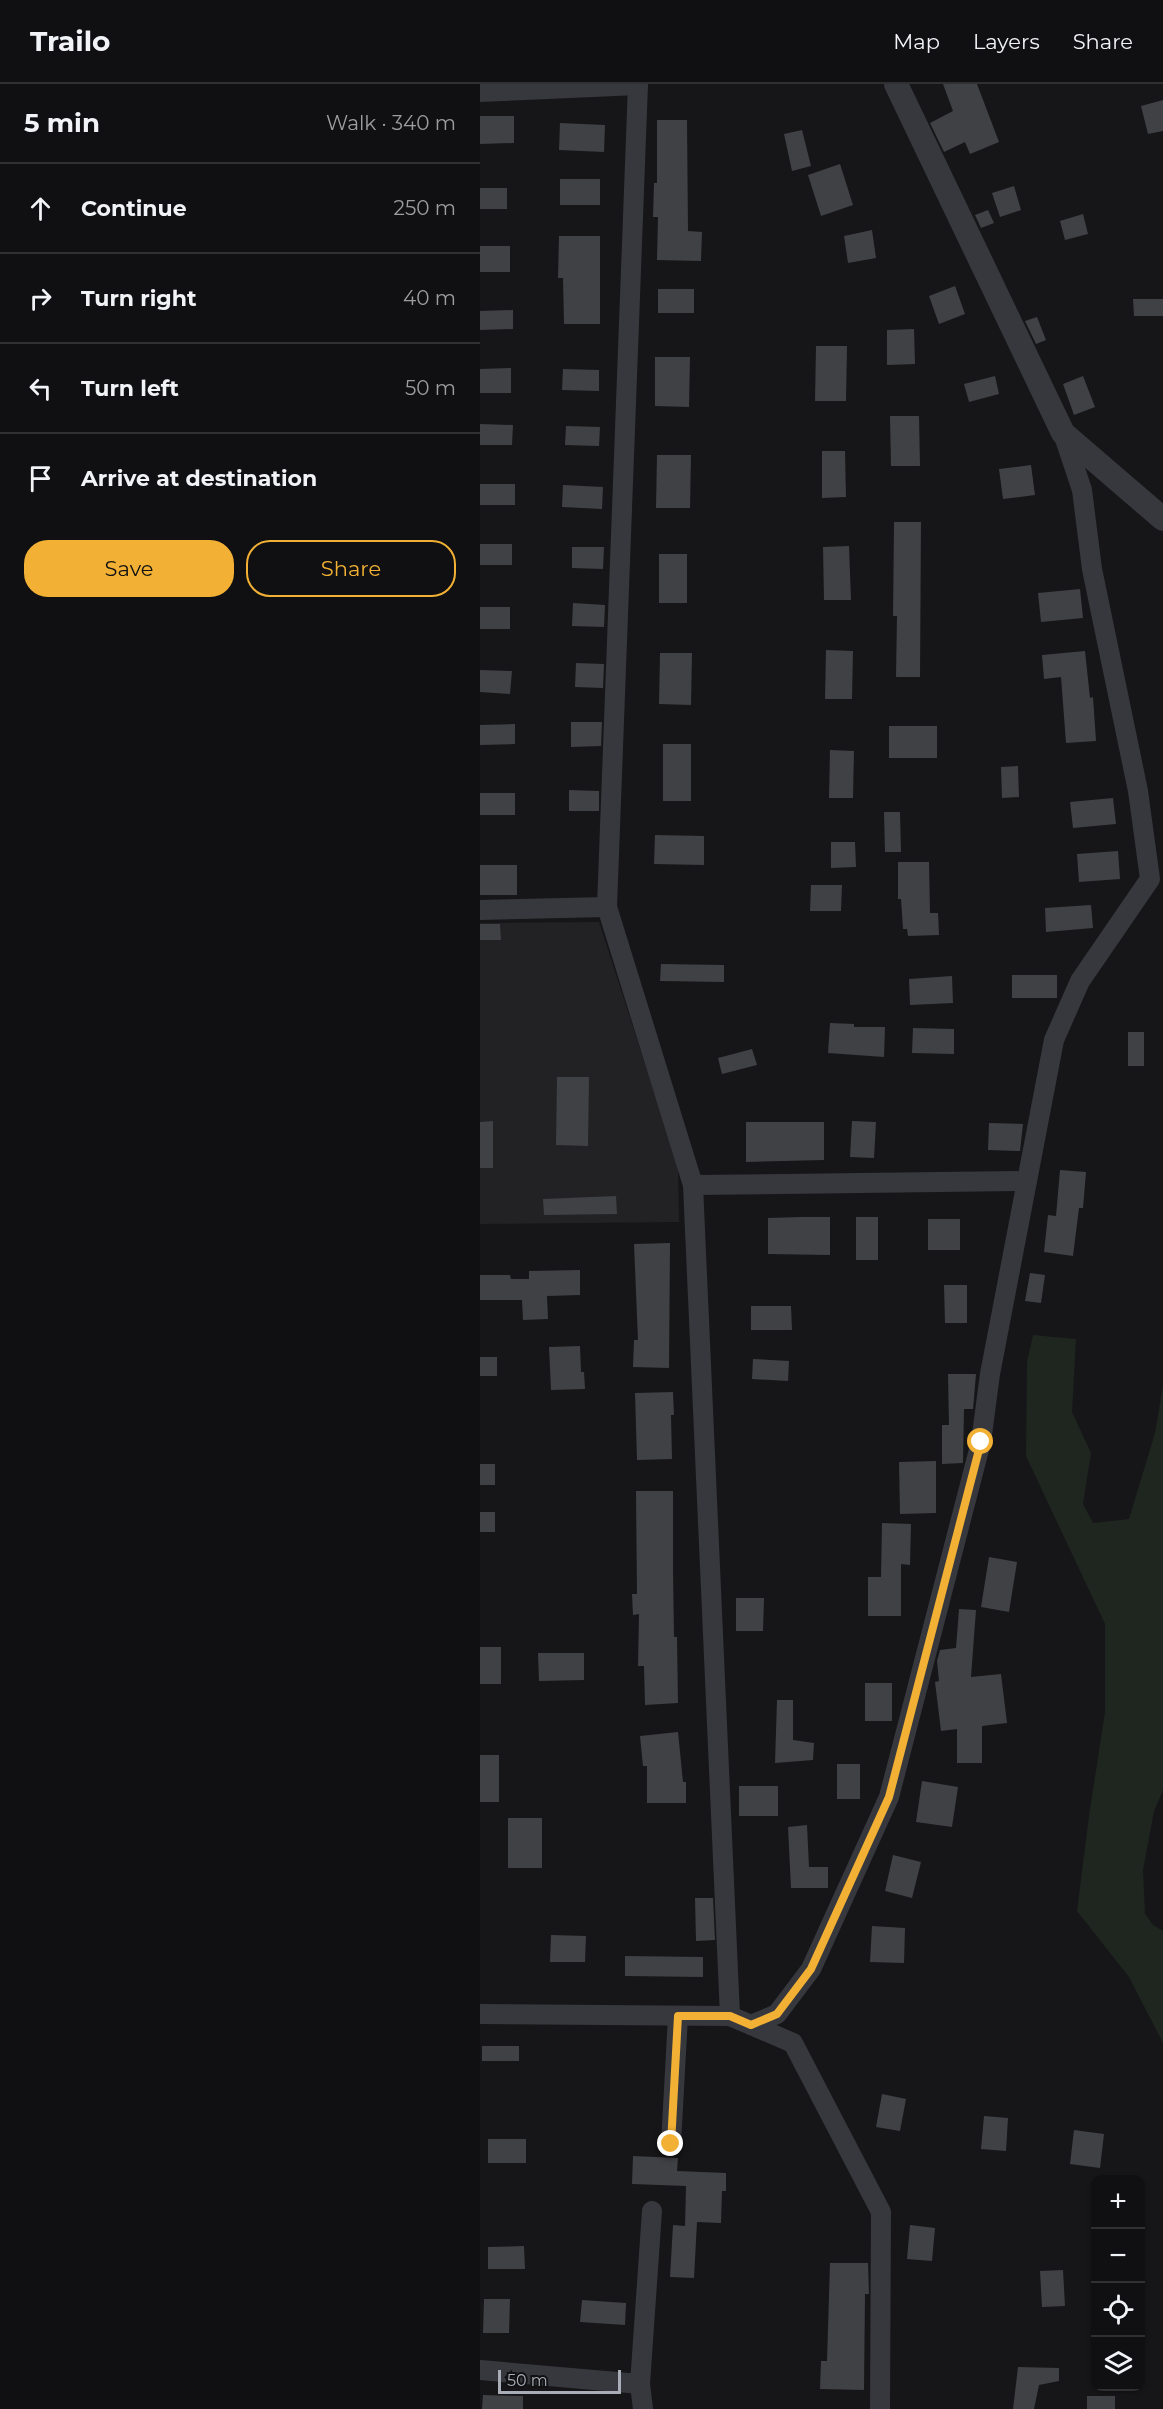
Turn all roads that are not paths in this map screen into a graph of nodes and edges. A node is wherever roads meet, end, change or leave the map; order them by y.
1 (896, 84) edge
2 (638, 85) edge
3 (480, 92) edge
4 (1063, 433) junction
5 (1163, 519) edge
6 (607, 907) junction
7 (480, 910) edge
8 (1027, 1181) junction
9 (693, 1185) junction
10 (480, 2014) edge
11 (678, 2016) junction
12 (730, 2016) junction
13 (751, 2025) junction
14 (671, 2144) dead end
15 (652, 2211) dead end
16 (480, 2370) edge
17 (640, 2384) junction
18 (643, 2409) edge
19 (880, 2409) edge

1 - 4 street
2 - 3 street
2 - 6 street
4 - 5 street
4 - 8 street
6 - 7 street
6 - 9 street
8 - 9 street
8 - 13 street
9 - 12 street
10 - 11 street
11 - 12 street
11 - 14 street
12 - 13 street
13 - 19 street
15 - 17 street
16 - 17 street
17 - 18 street

